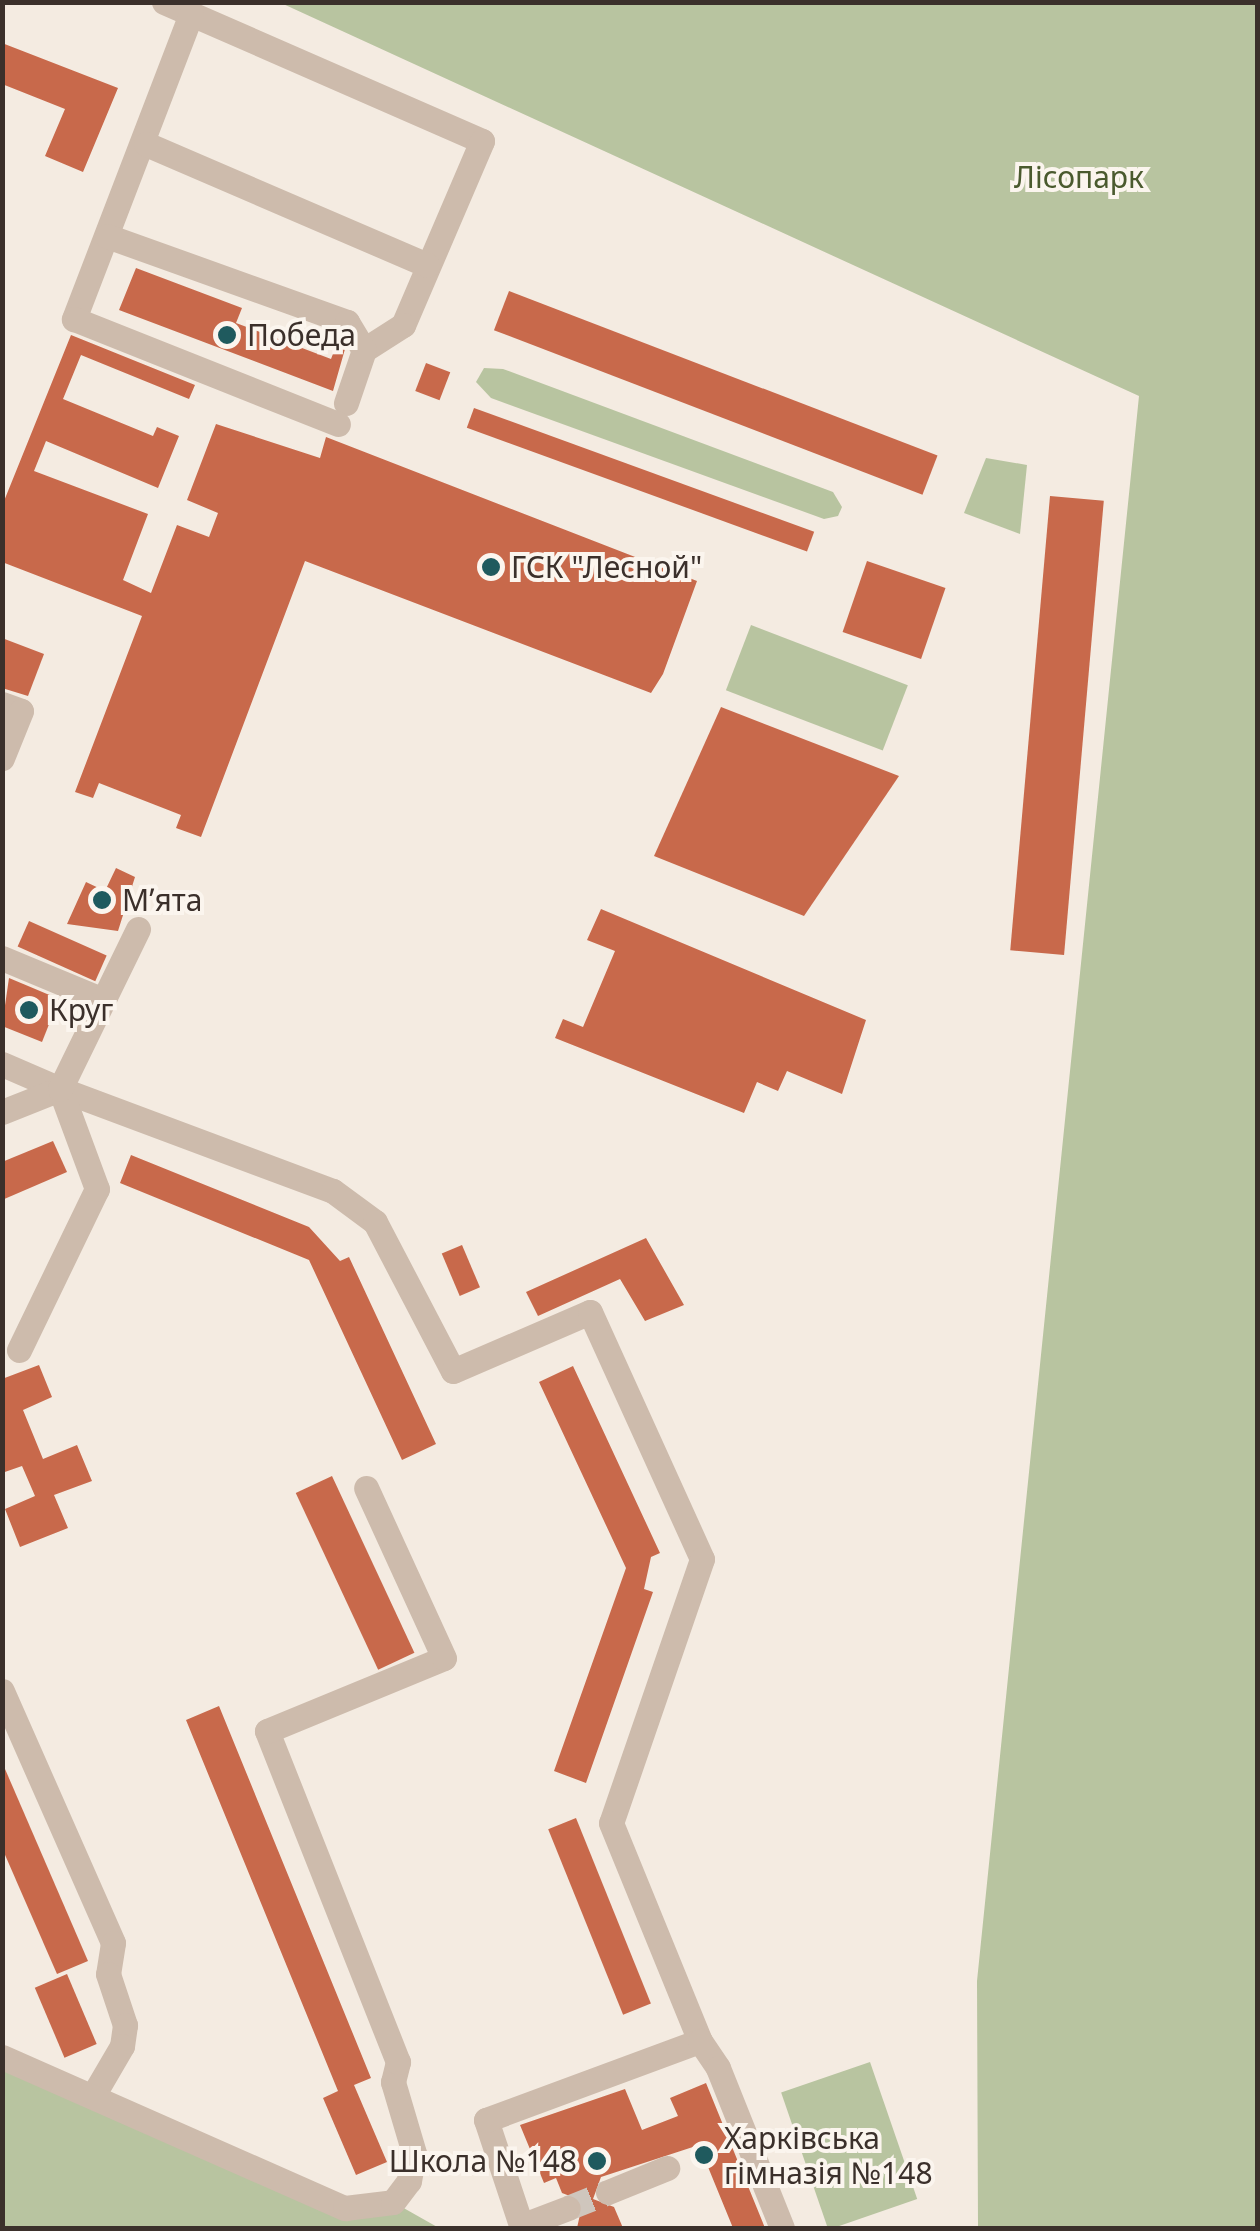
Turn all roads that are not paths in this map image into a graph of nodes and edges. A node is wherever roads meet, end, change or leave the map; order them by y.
1 (164, 2) edge
2 (190, 14) junction
3 (146, 144) junction
4 (108, 236) junction
5 (426, 265) junction
6 (364, 350) junction
7 (2, 704) edge
8 (2, 758) edge
9 (138, 928) dead end
10 (2, 958) edge
11 (103, 1000) junction
12 (2, 1064) edge
13 (60, 1089) junction
14 (2, 1112) edge
15 (19, 1350) dead end
16 (366, 1488) dead end
17 (2, 1691) edge
18 (700, 2041) junction
19 (2, 2057) edge
20 (94, 2094) junction
21 (667, 2168) dead end
22 (608, 2192) tunnel mouth
23 (568, 2208) tunnel mouth
24 (522, 2227) edge
25 (782, 2228) edge

1 - 2 street
2 - 3 street
2 - 5 street
3 - 4 street
3 - 5 street
4 - 6 street
4 - 6 street
5 - 6 street
7 - 8 street
9 - 11 street
10 - 11 street
11 - 13 street
12 - 13 street
13 - 14 street
13 - 15 street
13 - 18 street
16 - 20 street
17 - 20 street
18 - 24 street
18 - 25 street
19 - 20 street
21 - 22 street
23 - 24 street

